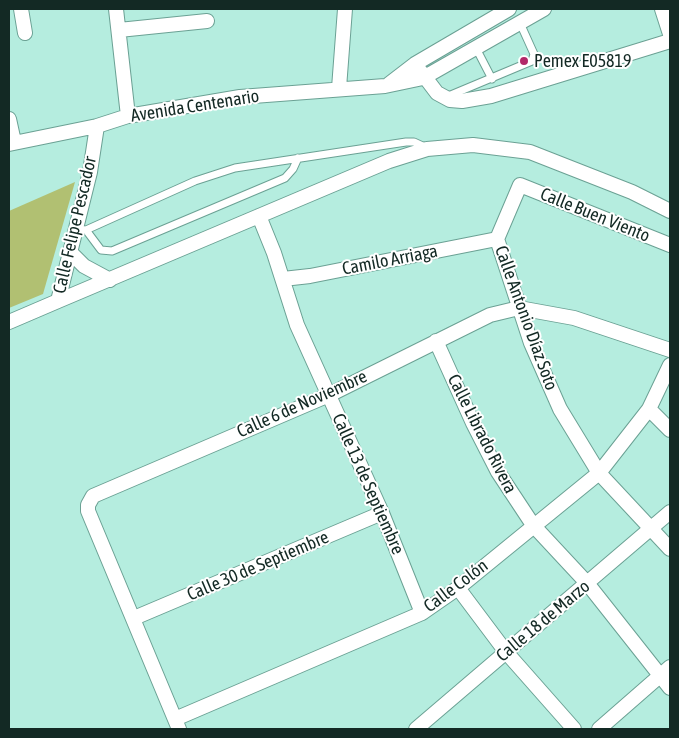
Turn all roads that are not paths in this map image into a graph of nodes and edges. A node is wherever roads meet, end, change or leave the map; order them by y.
1 (21, 9) edge
2 (116, 9) edge
3 (345, 9) edge
4 (509, 9) edge
5 (662, 9) edge
6 (541, 10) edge
7 (208, 21) dead end
8 (520, 23) junction
9 (119, 30) junction
10 (25, 33) dead end
11 (670, 34) edge
12 (670, 41) edge
13 (476, 48) junction
14 (440, 49) junction
15 (415, 64) junction
16 (449, 64) junction
17 (423, 78) junction
18 (492, 79) junction
19 (385, 86) junction
20 (339, 88) junction
21 (443, 98) junction
22 (128, 116) junction
23 (9, 119) edge
24 (97, 126) junction
25 (12, 143) edge
26 (427, 149) junction
27 (298, 158) junction
28 (520, 185) joint
29 (670, 212) edge
30 (259, 216) junction
31 (81, 229) junction
32 (497, 239) junction
33 (670, 245) edge
34 (70, 252) junction
35 (283, 279) junction
36 (110, 280) junction
37 (58, 301) junction
38 (519, 308) junction
39 (9, 322) edge
40 (436, 340) junction
41 (670, 350) edge
42 (670, 365) edge
43 (329, 395) junction
44 (649, 409) junction
45 (670, 430) edge
46 (599, 473) junction
47 (670, 512) edge
48 (382, 513) junction
49 (533, 525) junction
50 (652, 528) junction
51 (670, 549) edge
52 (587, 583) junction
53 (458, 588) junction
54 (422, 613) junction
55 (134, 618) junction
56 (506, 652) junction
57 (665, 671) edge
58 (670, 688) edge
59 (177, 724) edge
60 (416, 729) edge
61 (574, 729) edge
62 (599, 729) edge

1 - 10 street
2 - 9 street
3 - 20 street
4 - 14 street
5 - 11 street
6 - 8 street, Avenida Centenario
7 - 9 street
8 - 13 street, Avenida Centenario
8 - 18 lane
9 - 22 street
12 - 21 street
13 - 16 street, Avenida Centenario
13 - 18 lane
14 - 15 street
14 - 16 street
15 - 17 street
15 - 19 street
16 - 17 street, Avenida Centenario
17 - 19 street, Avenida Centenario
17 - 21 street
18 - 21 lane
19 - 20 street, Avenida Centenario
20 - 22 street, Avenida Centenario
22 - 24 street, Avenida Centenario
23 - 25 street
24 - 25 street, Avenida Centenario
24 - 31 street, Calle Felipe Pescador
26 - 27 lane
26 - 29 street
26 - 30 street
27 - 31 lane
27 - 31 lane
28 - 32 street, Calle Antonio Díaz Soto
28 - 33 street, Calle Buen Viento
30 - 35 street, Calle 13 de Septiembre
30 - 36 street
31 - 34 street, Calle Felipe Pescador
32 - 35 street, Camilo Arriaga
32 - 38 street, Calle Antonio Díaz Soto
34 - 36 street
34 - 37 street, Calle Felipe Pescador
35 - 43 street, Calle 13 de Septiembre
36 - 37 street
37 - 39 street, Calle Felipe Pescador
38 - 40 street, Calle 6 de Noviembre
38 - 41 street
38 - 46 street, Calle Antonio Díaz Soto
40 - 43 street, Calle 6 de Noviembre
40 - 49 street, Calle Librado Rivera
42 - 44 street, Calle Colón
43 - 48 street, Calle 13 de Septiembre
43 - 55 street, Calle 6 de Noviembre
44 - 45 street
44 - 46 street, Calle Colón
46 - 49 street, Calle Colón
46 - 50 street, Calle Antonio Díaz Soto
47 - 50 street, Calle 18 de Marzo
48 - 54 street, Calle 13 de Septiembre
48 - 55 street, Calle 30 de Septiembre
49 - 52 street, Calle Librado Rivera
49 - 53 street, Calle Colón
50 - 51 street, Calle Antonio Díaz Soto
50 - 52 street, Calle 18 de Marzo
52 - 56 street, Calle 18 de Marzo
52 - 57 street, Calle Librado Rivera
53 - 54 street, Calle Colón
53 - 56 street
54 - 59 street, Calle Colón
55 - 59 street
56 - 60 street, Calle 18 de Marzo
56 - 61 street
57 - 58 street, Calle Librado Rivera
57 - 62 street

